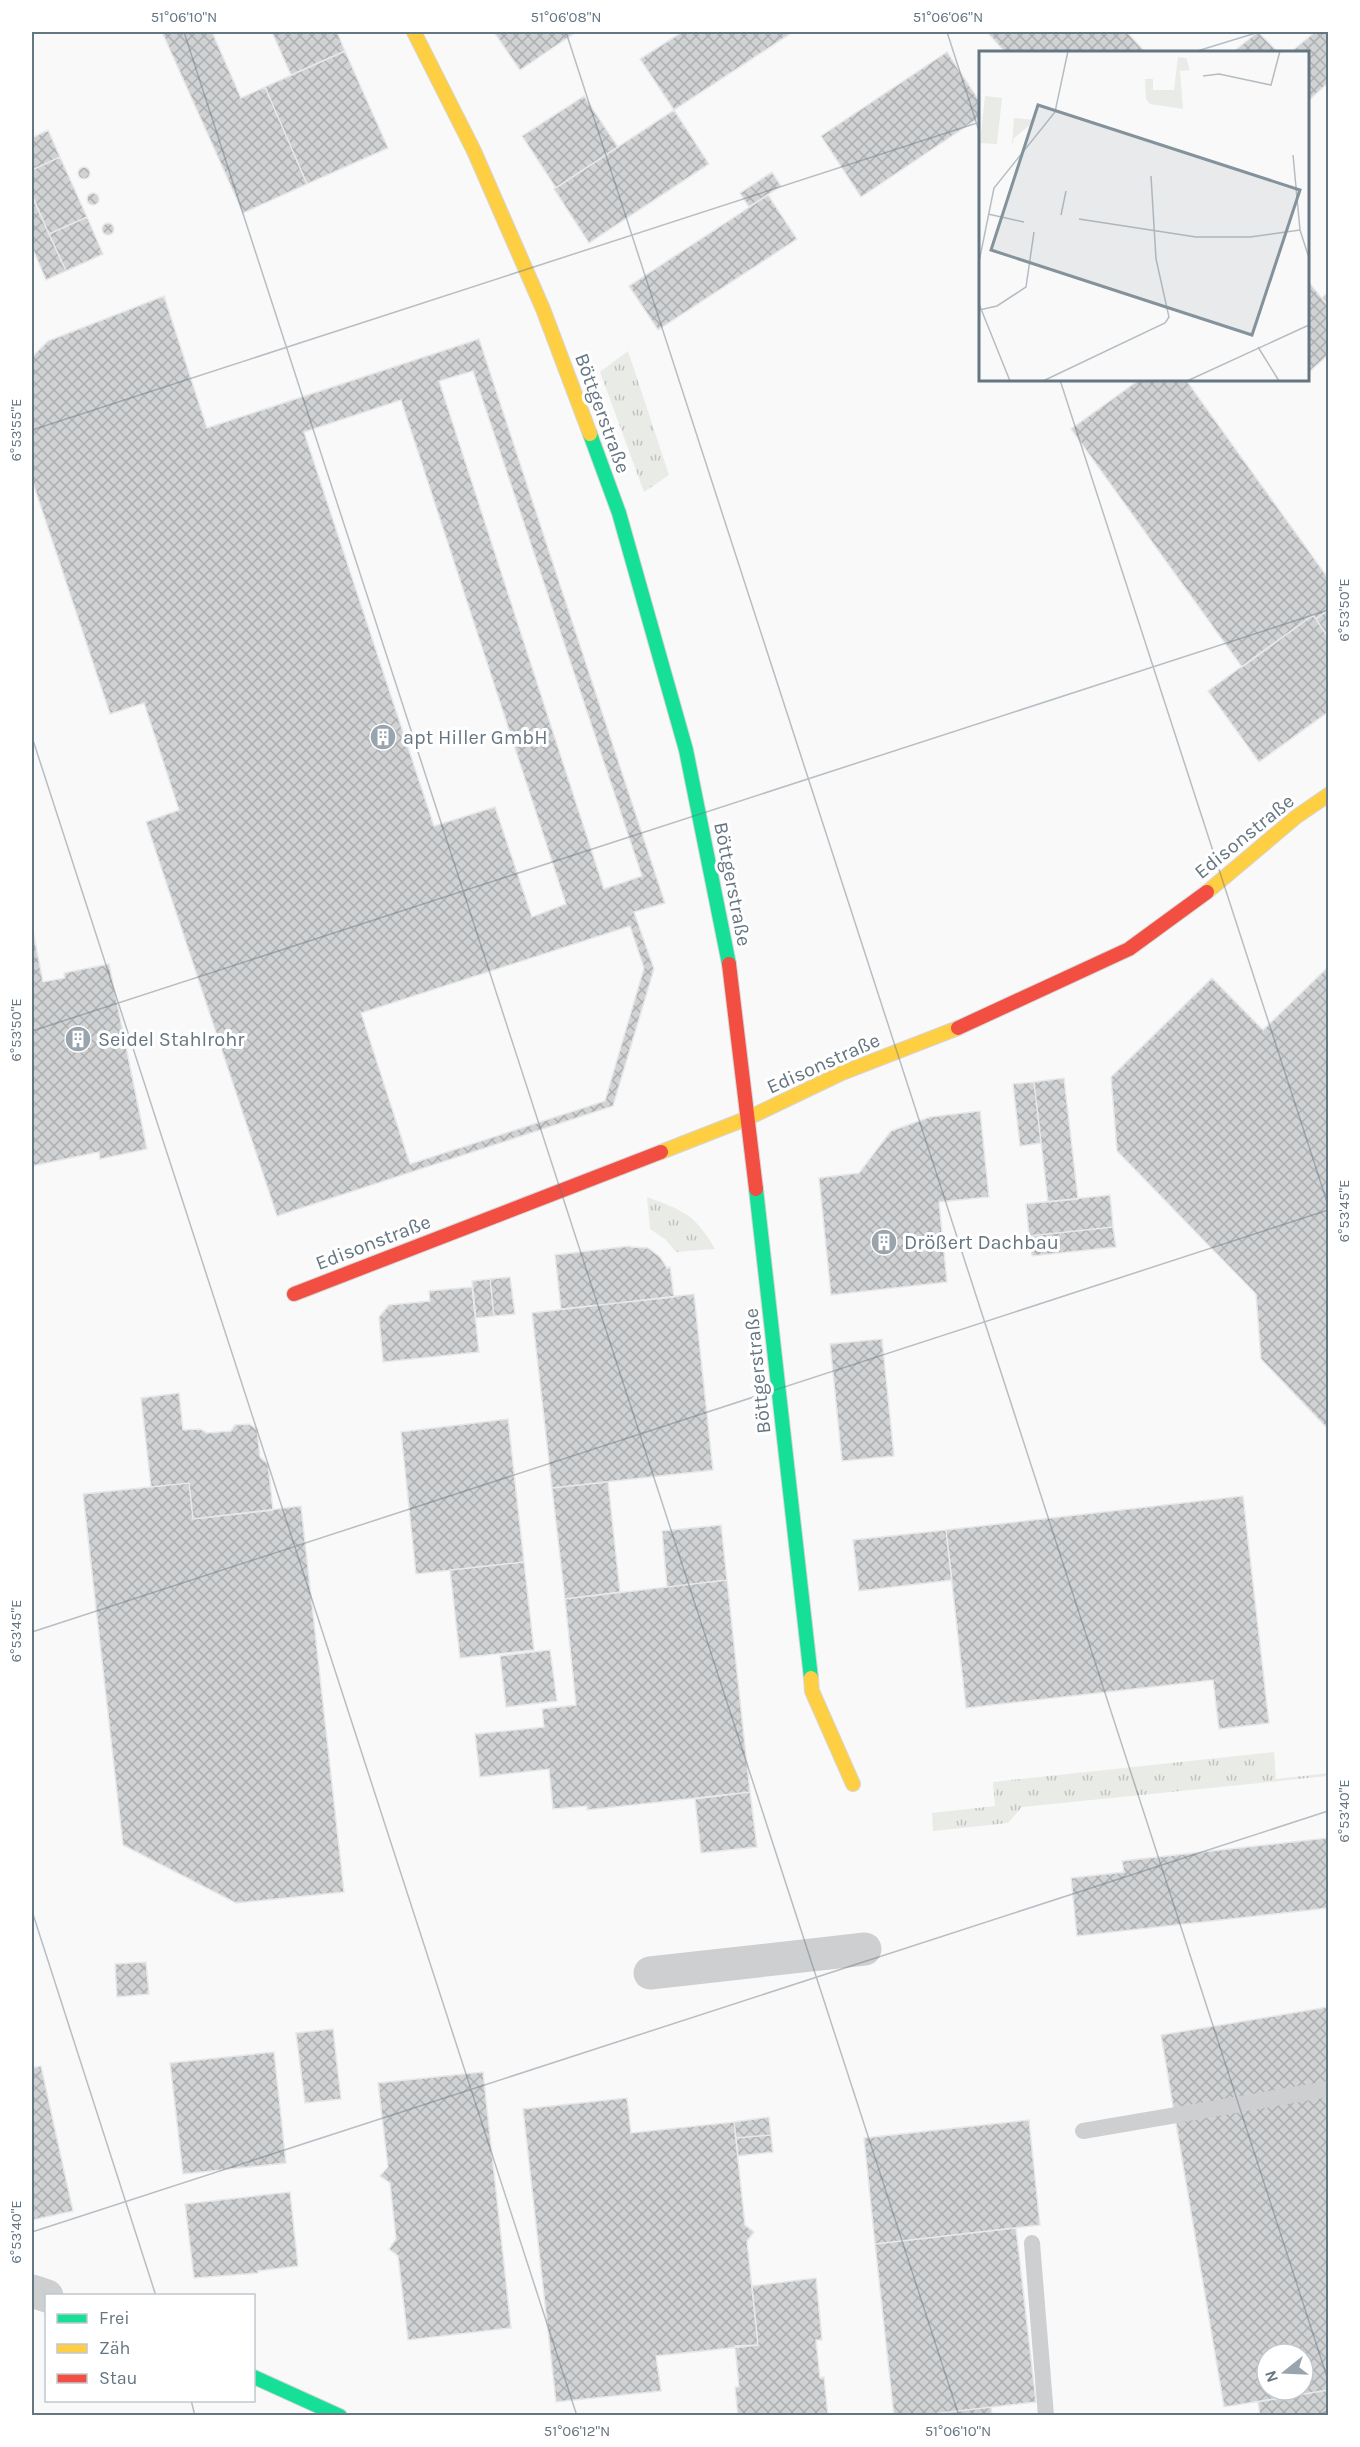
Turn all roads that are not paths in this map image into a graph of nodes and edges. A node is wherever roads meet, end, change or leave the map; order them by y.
1 (414, 32) edge
2 (1329, 795) edge
3 (748, 1118) junction
4 (294, 1294) dead end
5 (853, 1784) dead end
6 (865, 1948) dead end
7 (650, 1973) dead end
8 (1329, 2089) edge
9 (1083, 2131) dead end
10 (1032, 2243) dead end
11 (255, 2377) edge
12 (340, 2415) edge
13 (1046, 2415) edge

1 - 3 street, Böttgerstraße
2 - 3 street, Edisonstraße
3 - 4 street, Edisonstraße
3 - 5 street, Böttgerstraße
6 - 7 street
8 - 9 lane
10 - 13 lane
11 - 12 street

